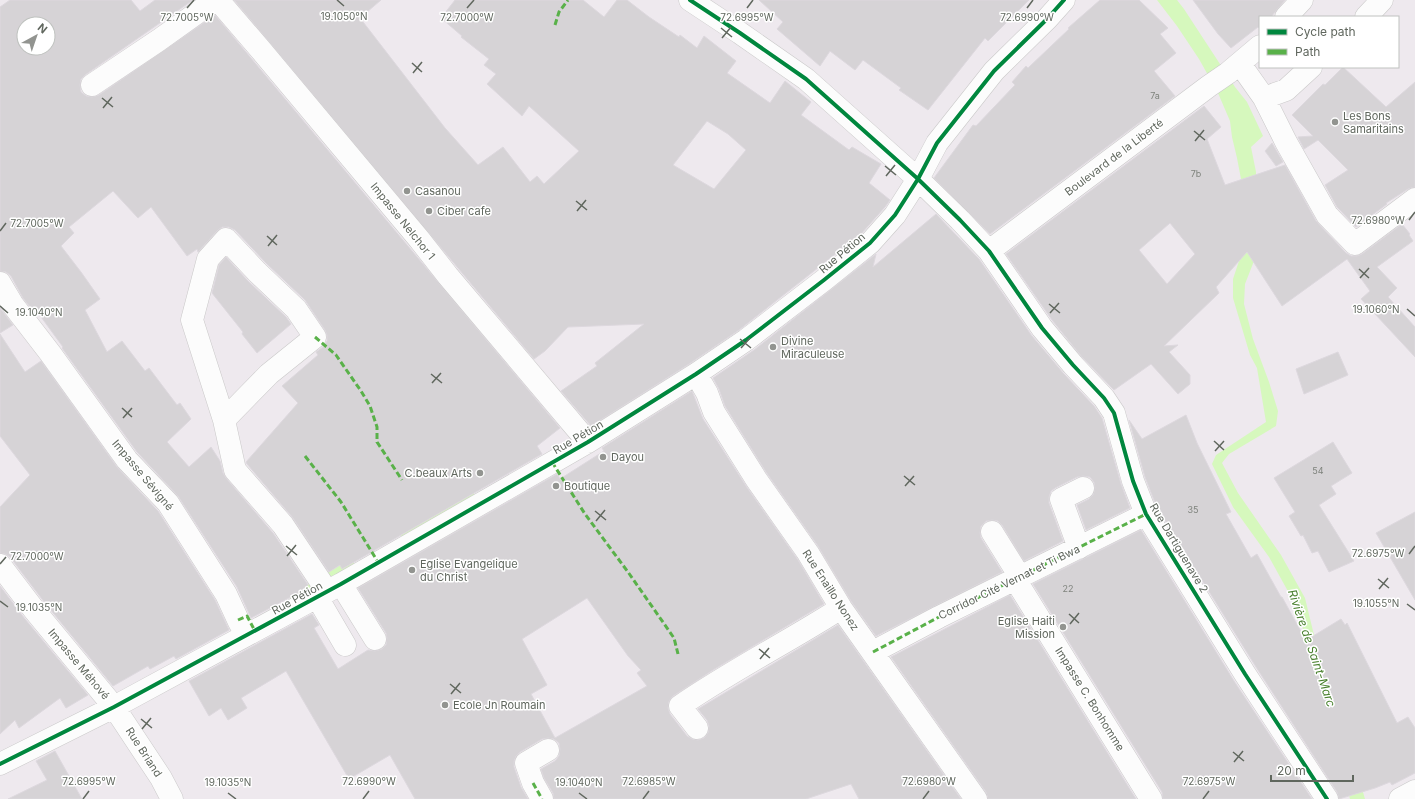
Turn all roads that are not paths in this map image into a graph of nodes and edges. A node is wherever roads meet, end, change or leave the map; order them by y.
1 (216, 0) edge
2 (690, 0) edge
3 (1064, 0) edge
4 (1302, 0) edge
5 (1382, 0) edge
6 (1287, 16) edge
7 (1367, 16) edge
8 (1259, 47) edge
9 (1310, 68) edge
10 (1234, 69) junction
11 (92, 85) dead end
12 (1264, 98) junction
13 (918, 179) junction
14 (1415, 198) edge
15 (989, 251) junction
16 (0, 283) edge
17 (696, 374) junction
18 (224, 420) junction
19 (588, 442) junction
20 (1083, 488) dead end
21 (1146, 514) junction
22 (992, 532) dead end
23 (1079, 548) junction
24 (0, 565) edge
25 (1018, 578) junction
26 (325, 586) junction
27 (842, 608) junction
28 (246, 635) junction
29 (375, 639) dead end
30 (345, 645) dead end
31 (873, 652) junction
32 (114, 707) junction
33 (697, 728) dead end
34 (548, 750) dead end
35 (0, 764) edge
36 (538, 791) edge
37 (1415, 791) edge
38 (172, 799) edge
39 (976, 799) edge
40 (1152, 799) edge
41 (1327, 799) edge
42 (1400, 799) edge

1 - 11 street
1 - 19 street, Impasse Nelchor 1
2 - 13 street, Rue Dartiguenave 2
3 - 13 street, Rue Pétion
4 - 6 street
5 - 7 street
8 - 10 street, Boulevard de la Liberté
9 - 12 street
10 - 12 street
10 - 15 street, Boulevard de la Liberté
12 - 14 street
13 - 15 street, Rue Dartiguenave 2
13 - 17 street, Rue Pétion
15 - 21 street, Rue Dartiguenave 2
16 - 28 street, Impasse Sévigné
17 - 19 street, Rue Pétion
17 - 27 street, Rue Enaillo Nonez
18 - 18 street
18 - 26 street
19 - 26 street, Rue Pétion
20 - 23 street
21 - 23 street, Corridor Cité Vernat et Ti Bwa
21 - 41 street, Rue Dartiguenave 2
22 - 25 street, Impasse C. Bonhomme
23 - 25 street, Corridor Cité Vernat et Ti Bwa
24 - 32 street, Impasse Méhové
25 - 31 street, Corridor Cité Vernat et Ti Bwa
25 - 40 street, Impasse C. Bonhomme
26 - 28 street, Rue Pétion
26 - 29 street
26 - 30 street
27 - 31 street, Rue Enaillo Nonez
27 - 33 street
28 - 32 street, Rue Pétion
31 - 39 street, Rue Enaillo Nonez
32 - 35 street, Rue Pétion
32 - 38 street, Rue Briand
34 - 36 street
37 - 42 street

